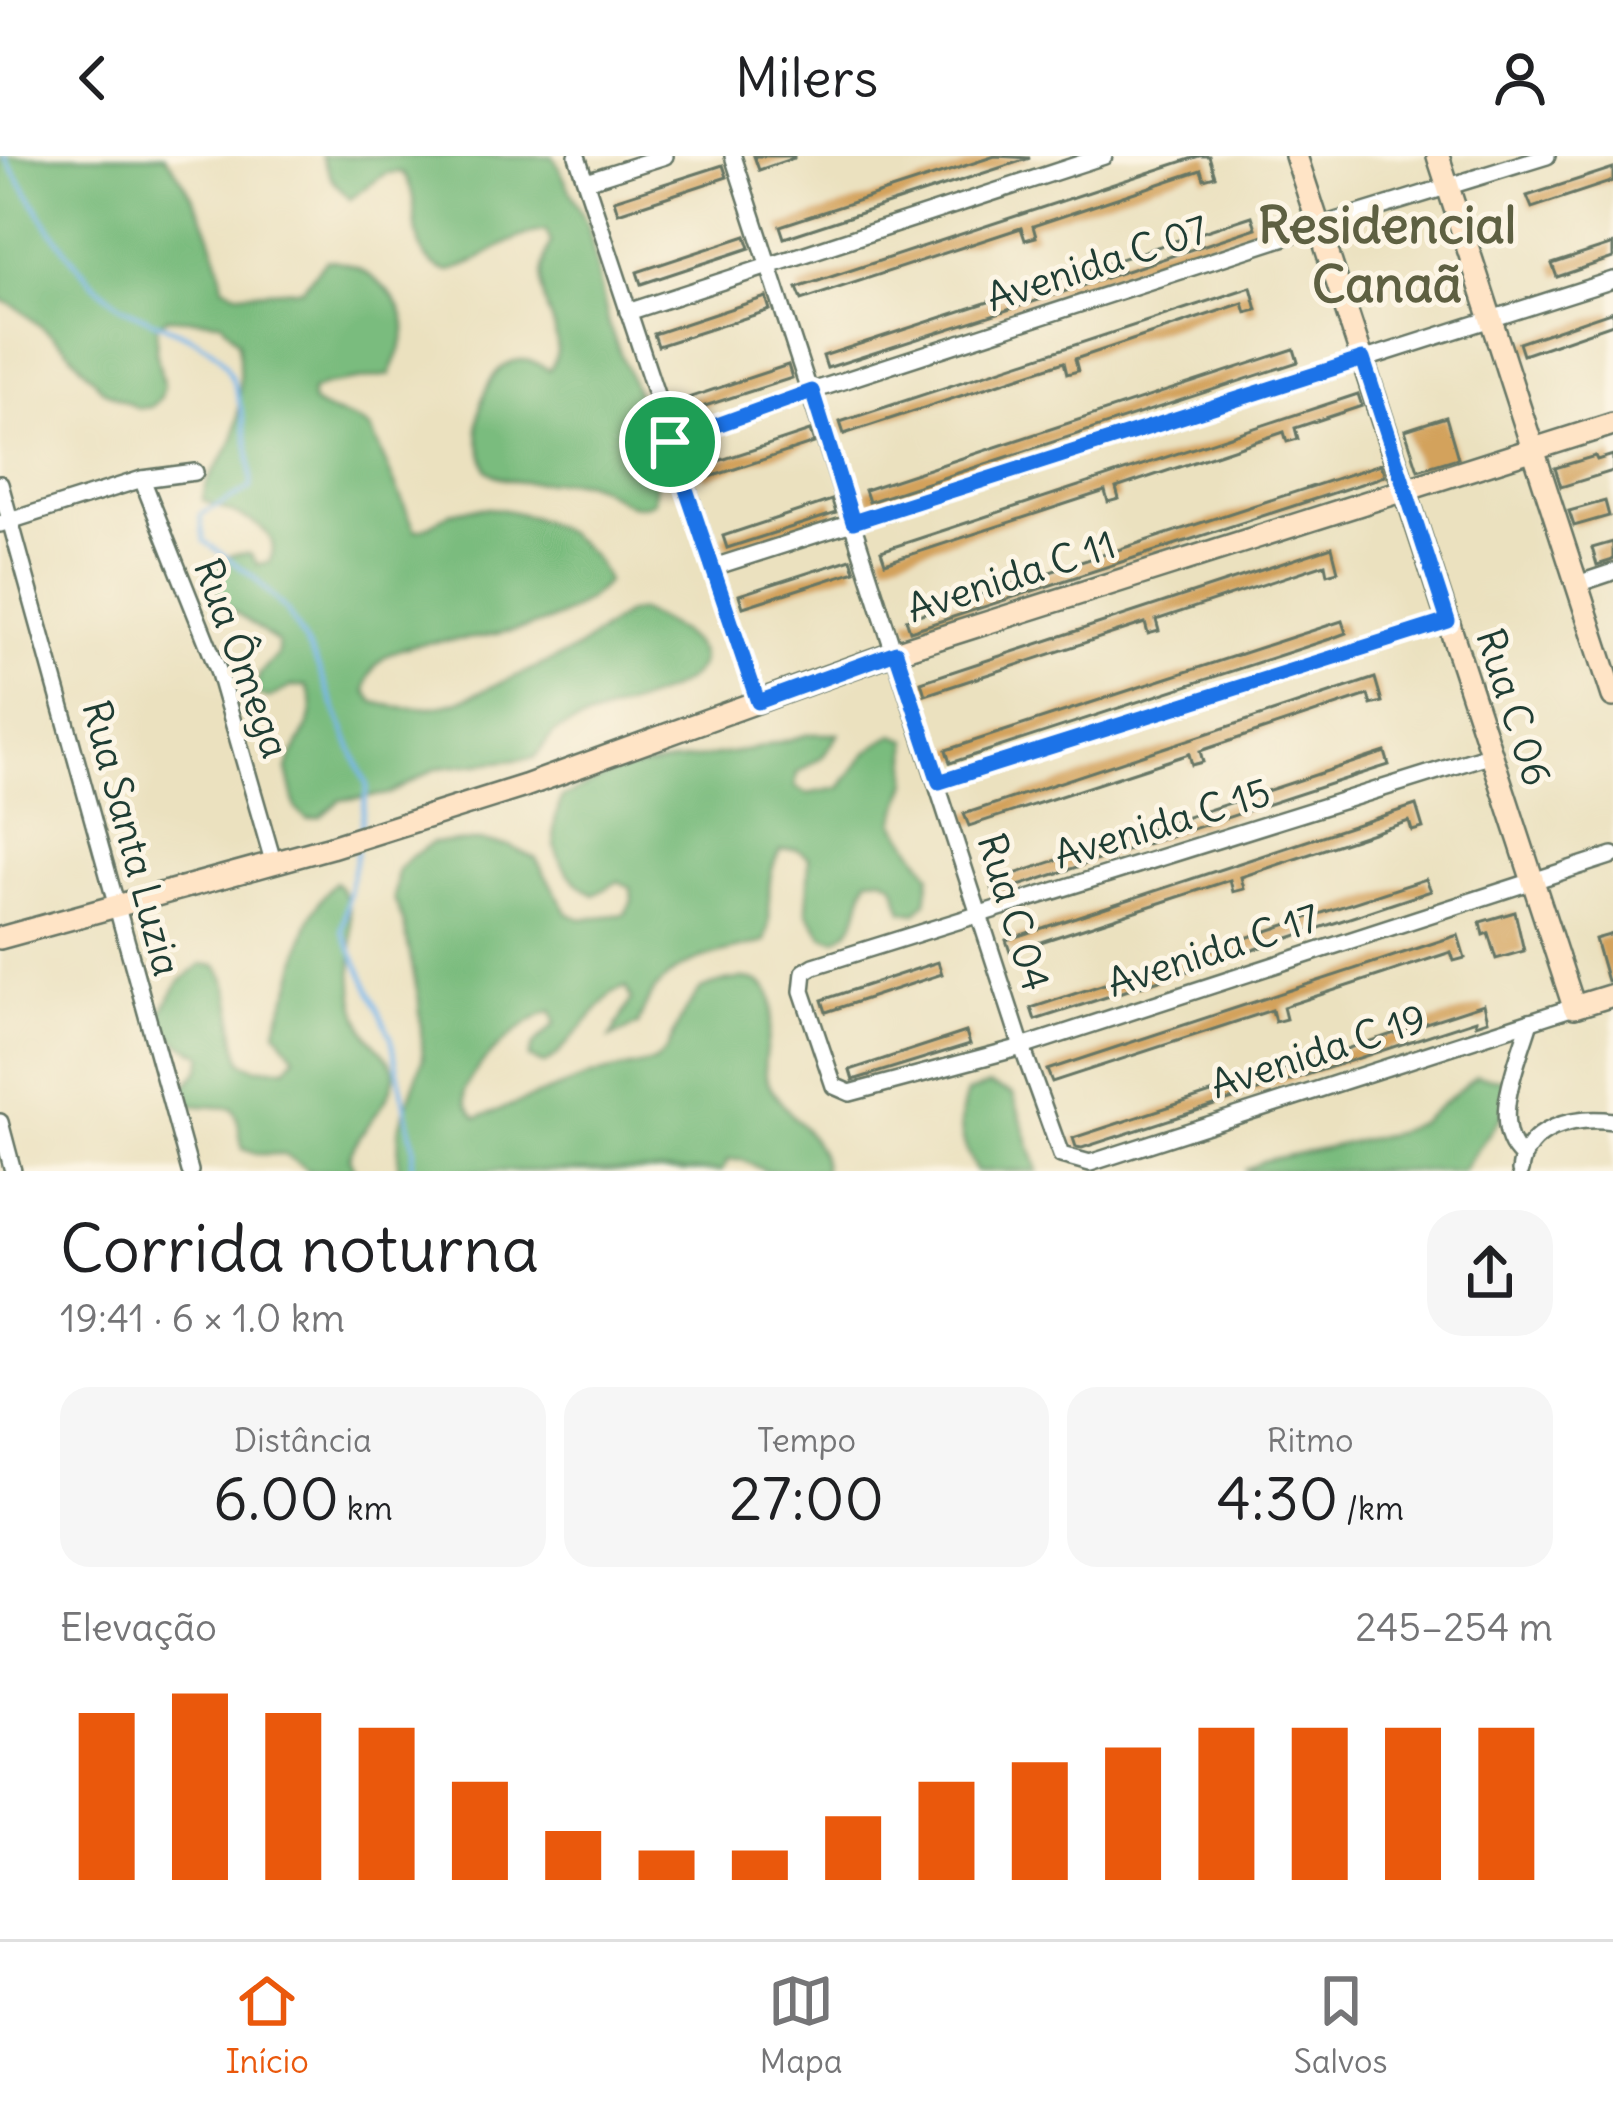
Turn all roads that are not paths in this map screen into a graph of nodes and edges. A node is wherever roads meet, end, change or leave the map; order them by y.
1 (578, 156) edge
2 (665, 156) edge
3 (733, 156) edge
4 (1104, 156) edge
5 (1296, 156) edge
6 (1438, 156) edge
7 (1547, 156) edge
8 (586, 182) junction
9 (1448, 188) junction
10 (1319, 226) junction
11 (768, 266) junction
12 (1613, 280) edge
13 (628, 312) junction
14 (1491, 319) junction
15 (1363, 359) junction
16 (812, 391) junction
17 (1613, 424) edge
18 (670, 442) junction
19 (1533, 450) junction
20 (195, 472) dead end
21 (142, 479) junction
22 (0, 484) edge
23 (1404, 487) junction
24 (853, 522) junction
25 (6, 523) edge
26 (714, 567) junction
27 (1613, 572) edge
28 (1577, 584) junction
29 (1448, 621) junction
30 (896, 652) junction
31 (1613, 696) edge
32 (758, 702) junction
33 (1492, 754) junction
34 (939, 782) junction
35 (1613, 855) edge
36 (273, 861) junction
37 (1533, 879) junction
38 (116, 905) junction
39 (980, 915) junction
40 (0, 938) edge
41 (1613, 995) edge
42 (1574, 1006) junction
43 (1530, 1021) junction
44 (1022, 1047) junction
45 (834, 1086) joint
46 (1613, 1121) edge
47 (0, 1122) edge
48 (1053, 1140) joint
49 (1521, 1163) edge
50 (13, 1171) edge
51 (190, 1171) edge

1 - 8 street
2 - 8 street
3 - 11 street, Rua C 04
4 - 11 street
5 - 10 street, Rua C 06
6 - 9 street
7 - 9 street, Avenida C 07
8 - 13 street
9 - 10 street, Avenida C 07
9 - 14 street
10 - 15 street, Rua C 06
10 - 16 street, Avenida C 07
11 - 13 street
11 - 16 street, Rua C 04
12 - 14 street
13 - 18 street
14 - 15 street
14 - 19 street
15 - 23 street, Rua C 06
15 - 24 street
16 - 18 street, Avenida C 07
16 - 24 street, Rua C 04
17 - 19 street, Avenida C 11
18 - 26 street
19 - 23 street, Avenida C 11
19 - 28 street
20 - 21 street
21 - 25 street
21 - 36 street, Rua Ômega
22 - 25 street, Rua Santa Luzia
23 - 29 street, Rua C 06
23 - 30 street, Avenida C 11
24 - 26 street
24 - 30 street, Rua C 04
25 - 38 street, Rua Santa Luzia
26 - 32 street
27 - 28 street
28 - 31 street
29 - 33 street, Rua C 06
29 - 34 street
30 - 32 street, Avenida C 11
30 - 34 street, Rua C 04
32 - 36 street, Avenida C 11
33 - 37 street, Rua C 06
33 - 39 street, Avenida C 15
34 - 39 street, Rua C 04
35 - 37 street, Avenida C 17
36 - 38 street, Avenida C 11
37 - 42 street, Rua C 06
37 - 44 street, Avenida C 17
38 - 40 street, Avenida C 11
38 - 51 street, Rua Santa Luzia
39 - 44 street, Rua C 04
39 - 45 street, Avenida C 15
41 - 42 street, Avenida C 19
42 - 43 street, Avenida C 19
43 - 48 street, Avenida C 19
43 - 49 street
44 - 45 street, Avenida C 17
44 - 48 street, Rua C 04
46 - 49 street
47 - 50 street

